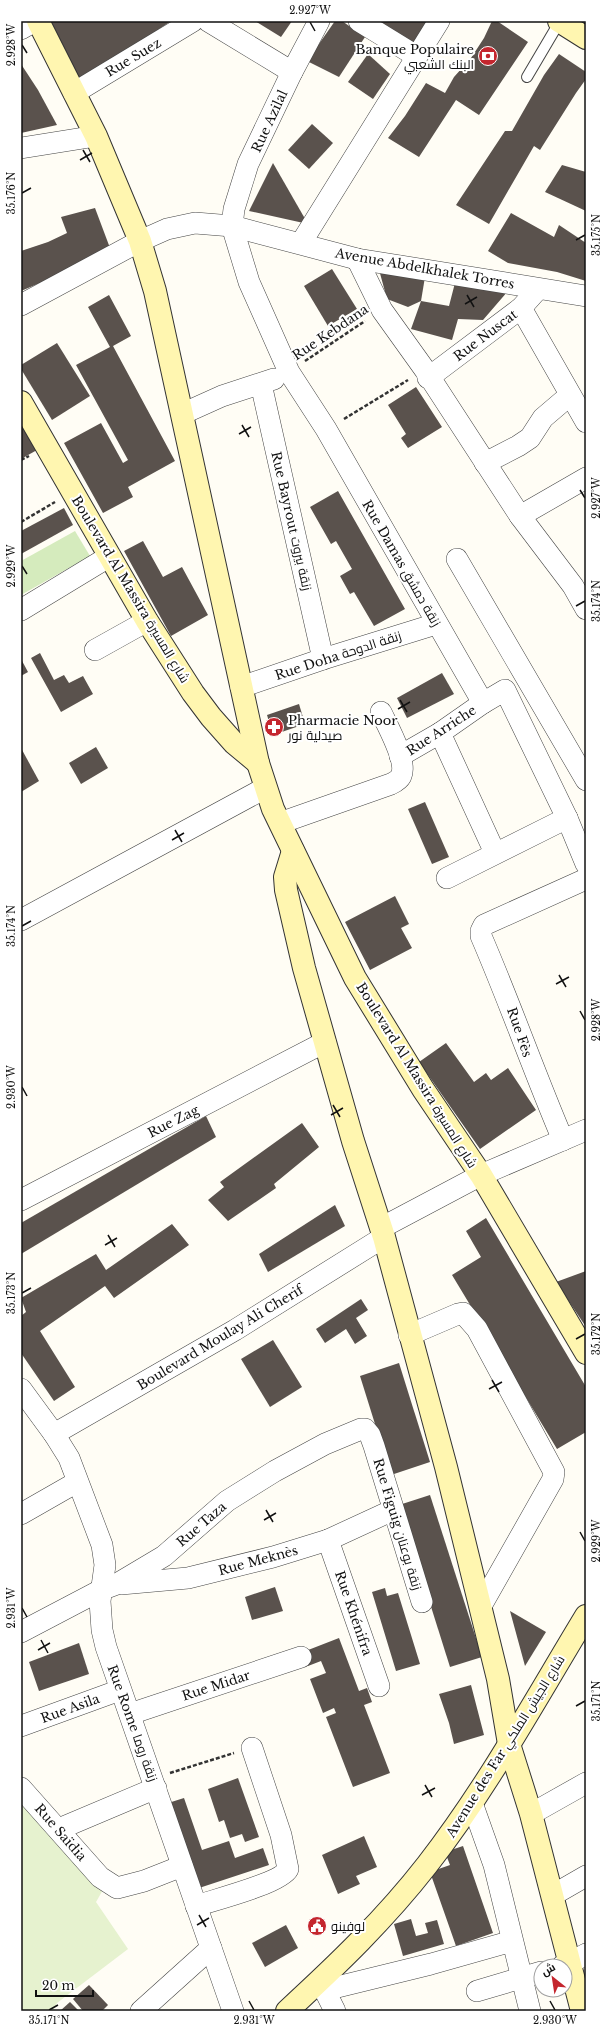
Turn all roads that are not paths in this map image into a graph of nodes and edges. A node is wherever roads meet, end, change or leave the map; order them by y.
1 (37, 21) edge
2 (193, 21) edge
3 (208, 21) edge
4 (319, 21) edge
5 (359, 21) edge
6 (440, 21) edge
7 (559, 21) edge
8 (21, 30) edge
9 (586, 38) edge
10 (416, 56) junction
11 (292, 72) junction
12 (527, 77) dead end
13 (74, 93) junction
14 (96, 136) junction
15 (21, 148) edge
16 (232, 226) junction
17 (140, 241) junction
18 (301, 243) junction
19 (357, 259) junction
20 (538, 289) junction
21 (586, 296) edge
22 (21, 305) edge
23 (521, 308) junction
24 (289, 372) junction
25 (426, 374) junction
26 (261, 384) junction
27 (570, 395) junction
28 (21, 402) edge
29 (182, 414) junction
30 (586, 422) edge
31 (485, 463) junction
32 (586, 478) edge
33 (520, 516) junction
34 (110, 556) junction
35 (457, 559) dead end
36 (580, 582) edge
37 (586, 609) edge
38 (21, 610) edge
39 (148, 621) junction
40 (436, 624) junction
41 (95, 650) dead end
42 (323, 658) junction
43 (529, 680) junction
44 (242, 687) junction
45 (505, 690) junction
46 (483, 703) junction
47 (381, 712) dead end
48 (440, 733) junction
49 (400, 756) junction
50 (258, 763) junction
51 (586, 780) edge
52 (265, 788) junction
53 (567, 818) junction
54 (280, 823) junction
55 (293, 851) junction
56 (495, 853) junction
57 (586, 864) edge
58 (447, 878) dead end
59 (586, 879) edge
60 (21, 920) edge
61 (325, 1042) junction
62 (586, 1130) edge
63 (563, 1140) junction
64 (481, 1175) junction
65 (21, 1200) edge
66 (383, 1232) junction
67 (409, 1335) junction
68 (586, 1352) edge
69 (24, 1397) edge
70 (54, 1434) junction
71 (374, 1446) joint
72 (77, 1482) junction
73 (393, 1510) junction
74 (21, 1514) edge
75 (328, 1540) junction
76 (109, 1587) junction
77 (422, 1602) dead end
78 (481, 1606) junction
79 (586, 1616) edge
80 (21, 1632) edge
81 (301, 1657) dead end
82 (379, 1686) dead end
83 (120, 1690) junction
84 (130, 1714) junction
85 (21, 1726) edge
86 (509, 1744) junction
87 (252, 1748) road end
88 (154, 1783) junction
89 (586, 1783) edge
90 (21, 1788) edge
91 (472, 1804) junction
92 (531, 1814) junction
93 (59, 1830) junction
94 (182, 1866) junction
95 (586, 1876) edge
96 (552, 1895) junction
97 (196, 1906) junction
98 (512, 1940) junction
99 (212, 1948) junction
100 (572, 1958) edge
101 (573, 1961) edge
102 (531, 1975) edge
103 (323, 1985) junction
104 (477, 1991) dead end
105 (141, 2011) edge
106 (233, 2011) edge
107 (287, 2011) edge
108 (335, 2011) edge
109 (530, 2011) edge
110 (582, 2011) edge

1 - 8 street
1 - 13 main road, Boulevard Al Massira شارع المسيرة
2 - 13 street, Rue Suez
3 - 11 street
4 - 11 street, Rue Azilal
5 - 10 street
6 - 10 street
7 - 9 main road
7 - 12 lane
10 - 18 street
11 - 16 street, Rue Azilal
13 - 14 main road, Boulevard Al Massira شارع المسيرة
14 - 15 street
14 - 17 main road, Boulevard Al Massira شارع المسيرة
16 - 17 street, Avenue Abdelkhalek Torres
16 - 18 street, Avenue Abdelkhalek Torres
16 - 24 street, Rue Damas زنقة دمشق
17 - 22 street, Avenue Abdelkhalek Torres
17 - 29 main road, Boulevard Al Massira شارع المسيرة
18 - 19 street, Avenue Abdelkhalek Torres
19 - 20 street, Avenue Abdelkhalek Torres
19 - 25 street
20 - 21 street, Avenue Abdelkhalek Torres
20 - 23 street, Rue Nuscat
23 - 25 street, Rue Nuscat
23 - 27 street
24 - 26 street
24 - 40 street, Rue Damas زنقة دمشق
25 - 31 street
26 - 29 street
26 - 42 street, Rue Bayrout زنقة بيروت
27 - 30 street
27 - 31 street
28 - 34 main road, Boulevard Al Massira شارع المسيرة
29 - 44 main road, Boulevard Al Massira شارع المسيرة
31 - 33 street
32 - 33 street
33 - 36 street
34 - 38 street
34 - 39 main road, Boulevard Al Massira شارع المسيرة
35 - 43 street
36 - 37 street
39 - 41 street
39 - 50 main road, Boulevard Al Massira شارع المسيرة
40 - 42 street, Rue Doha زنقة الدوحة
40 - 46 street, Rue Damas زنقة دمشق
42 - 44 street, Rue Doha زنقة الدوحة
43 - 45 street
43 - 51 street
44 - 50 main road, Boulevard Al Massira شارع المسيرة
45 - 46 street
45 - 53 street
46 - 48 street, Rue Arriche
47 - 49 street
48 - 49 street, Rue Arriche
48 - 56 street
49 - 54 street
50 - 52 main road, Boulevard Al Massira شارع المسيرة
52 - 54 main road, Boulevard Al Massira شارع المسيرة
52 - 60 street
53 - 56 street
53 - 57 street
54 - 55 main road, Boulevard Al Massira شارع المسيرة
55 - 61 main road
55 - 64 main road, Boulevard Al Massira شارع المسيرة
56 - 58 street
59 - 63 street, Rue Fès
61 - 65 street, Rue Zag
61 - 66 main road
62 - 63 street
63 - 64 street
64 - 66 street
64 - 68 main road, Boulevard Al Massira شارع المسيرة
66 - 67 main road
66 - 70 street, Boulevard Moulay Ali Cherif
67 - 78 main road
67 - 78 street
69 - 70 street, Rue Rome زنقة روما
70 - 72 street, Rue Rome زنقة روما
71 - 73 street, Rue Figuig زنقة بوعنان
71 - 76 street, Rue Taza
72 - 74 street
72 - 76 street, Rue Rome زنقة روما
73 - 75 street, Rue Meknès
73 - 77 street, Rue Figuig زنقة بوعنان
75 - 76 street, Rue Meknès
75 - 82 street, Rue Khénifra
76 - 80 street, Rue Taza
76 - 83 street, Rue Rome زنقة روما
78 - 86 main road
79 - 86 main road, Avenue des Far شارع الجيش الملكي
81 - 84 street, Rue Midar
83 - 84 street, Rue Rome زنقة روما
83 - 85 street, Rue Asila
84 - 88 street, Rue Rome زنقة روما
86 - 91 main road, Avenue des Far شارع الجيش الملكي
86 - 92 main road
87 - 97 street
88 - 93 street
88 - 94 street, Rue Rome زنقة روما
89 - 92 street
90 - 93 street, Rue Saïdia
91 - 98 street
91 - 103 main road, Avenue des Far شارع الجيش الملكي
92 - 96 main road
93 - 94 street, Rue Saïdia
94 - 97 street, Rue Rome زنقة روما
95 - 96 street
96 - 100 main road
97 - 99 street, Rue Rome زنقة روما
98 - 102 street
98 - 103 street
99 - 105 street
99 - 106 street, Rue Rome زنقة روما
101 - 110 main road
102 - 104 street
102 - 109 street
103 - 107 main road, Avenue des Far شارع الجيش الملكي
103 - 108 street

